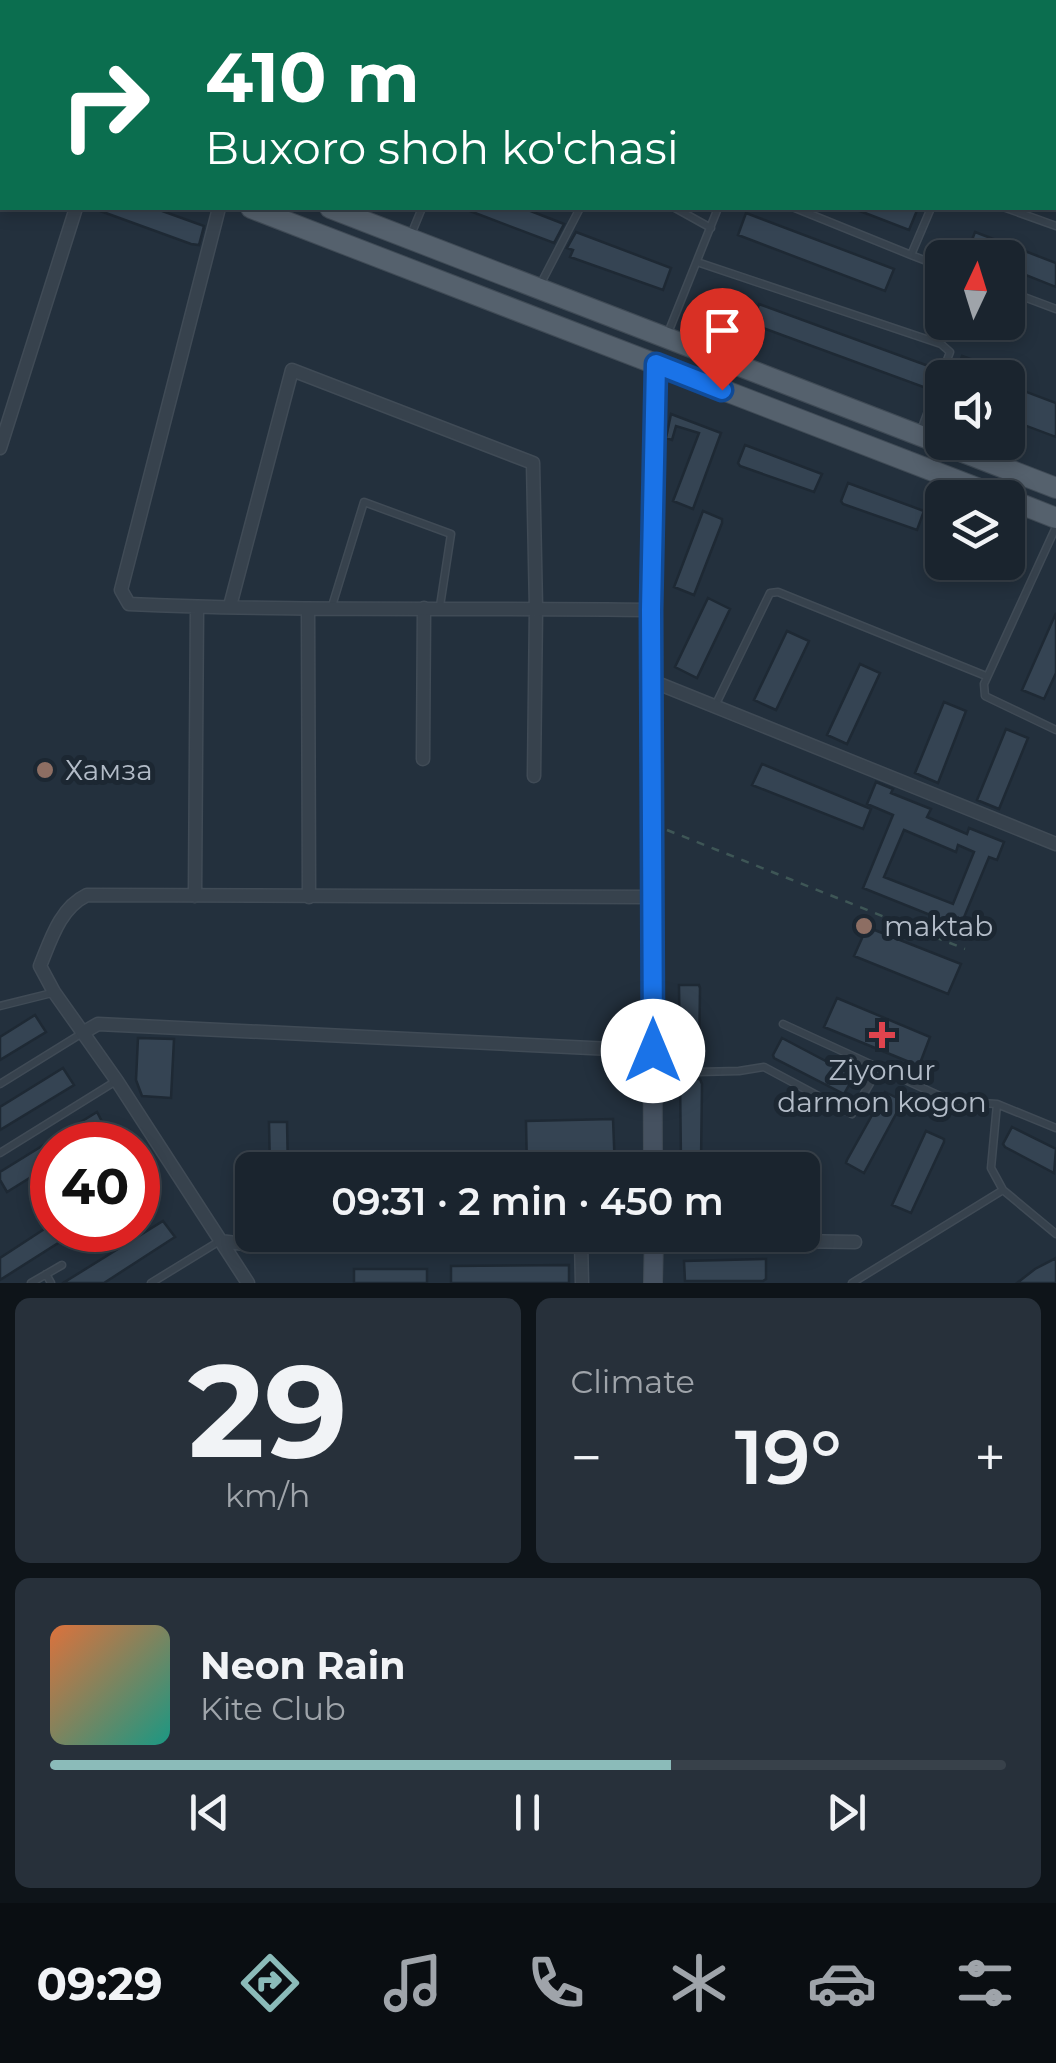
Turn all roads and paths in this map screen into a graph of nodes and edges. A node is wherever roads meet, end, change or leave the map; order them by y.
1 (75, 210) edge
2 (218, 210) edge
3 (256, 210) edge
4 (335, 210) edge
5 (421, 210) edge
6 (579, 210) edge
7 (679, 210) edge
8 (717, 210) edge
9 (800, 210) edge
10 (930, 210) edge
11 (1012, 210) edge
12 (1056, 226) edge
13 (711, 228) junction
14 (409, 238) junction
15 (910, 255) junction
16 (925, 261) edge
17 (696, 262) junction
18 (538, 288) junction
19 (1025, 297) edge
20 (1056, 309) edge
21 (665, 338) junction
22 (656, 364) junction
23 (919, 436) junction
24 (0, 448) edge
25 (958, 480) edge
26 (1056, 488) edge
27 (1025, 506) edge
28 (1056, 518) edge
29 (1056, 527) edge
30 (230, 606) junction
31 (332, 606) junction
32 (440, 606) junction
33 (197, 607) junction
34 (424, 608) junction
35 (536, 608) junction
36 (308, 609) junction
37 (651, 610) junction
38 (986, 676) junction
39 (652, 681) junction
40 (715, 706) junction
41 (1056, 730) edge
42 (423, 759) dead end
43 (534, 776) dead end
44 (652, 824) junction
45 (1056, 844) edge
46 (195, 896) junction
47 (310, 896) junction
48 (652, 896) junction
49 (966, 949) dead end
50 (54, 992) junction
51 (0, 1006) edge
52 (784, 1024) dead end
53 (84, 1032) junction
54 (653, 1051) junction
55 (879, 1068) junction
56 (653, 1072) junction
57 (117, 1081) junction
58 (0, 1084) edge
59 (997, 1104) junction
60 (1056, 1128) edge
61 (0, 1152) edge
62 (653, 1152) edge
63 (1003, 1190) junction
64 (1056, 1234) edge
65 (220, 1241) junction
66 (820, 1241) edge
67 (855, 1242) dead end
68 (235, 1243) edge
69 (247, 1252) edge
70 (581, 1252) edge
71 (654, 1252) edge
72 (62, 1265) dead end
73 (46, 1274) junction
74 (244, 1278) edge
75 (31, 1283) edge
76 (51, 1283) edge
77 (151, 1283) edge
78 (582, 1283) edge
79 (653, 1283) edge
80 (852, 1283) edge

1 - 24 street
2 - 33 street
3 - 22 main road
4 - 14 main road
5 - 14 lane
6 - 18 lane
7 - 13 lane
8 - 13 lane
9 - 15 lane
10 - 15 lane
11 - 12 lane
13 - 17 lane
14 - 18 main road
15 - 16 lane
17 - 21 lane
17 - 23 lane
18 - 21 main road
19 - 20 lane
21 - 23 main road
22 - 25 main road
22 - 37 street
23 - 26 main road
27 - 28 main road
29 - 38 lane
30 - 33 street
30 - 35 street
30 - 36 street
31 - 32 lane
31 - 34 street
31 - 36 street
32 - 34 street
32 - 35 street
33 - 46 street
34 - 42 street
35 - 37 street
35 - 43 street
36 - 47 street
37 - 39 street
38 - 40 lane
38 - 41 lane
39 - 40 street
39 - 44 street
40 - 45 street
44 - 48 street
44 - 49 path
46 - 47 street
46 - 50 street
47 - 48 street
48 - 54 street
50 - 51 lane
50 - 53 street
52 - 55 lane
53 - 54 street
53 - 57 street
53 - 58 lane
54 - 56 street
55 - 56 lane
55 - 59 lane
56 - 62 street
57 - 61 lane
57 - 65 street
59 - 60 lane
59 - 63 lane
63 - 64 lane
63 - 80 lane
65 - 68 street
65 - 74 street
65 - 77 lane
66 - 67 street
69 - 74 lane
70 - 78 street
71 - 79 street
72 - 73 lane
73 - 75 lane
73 - 76 lane

